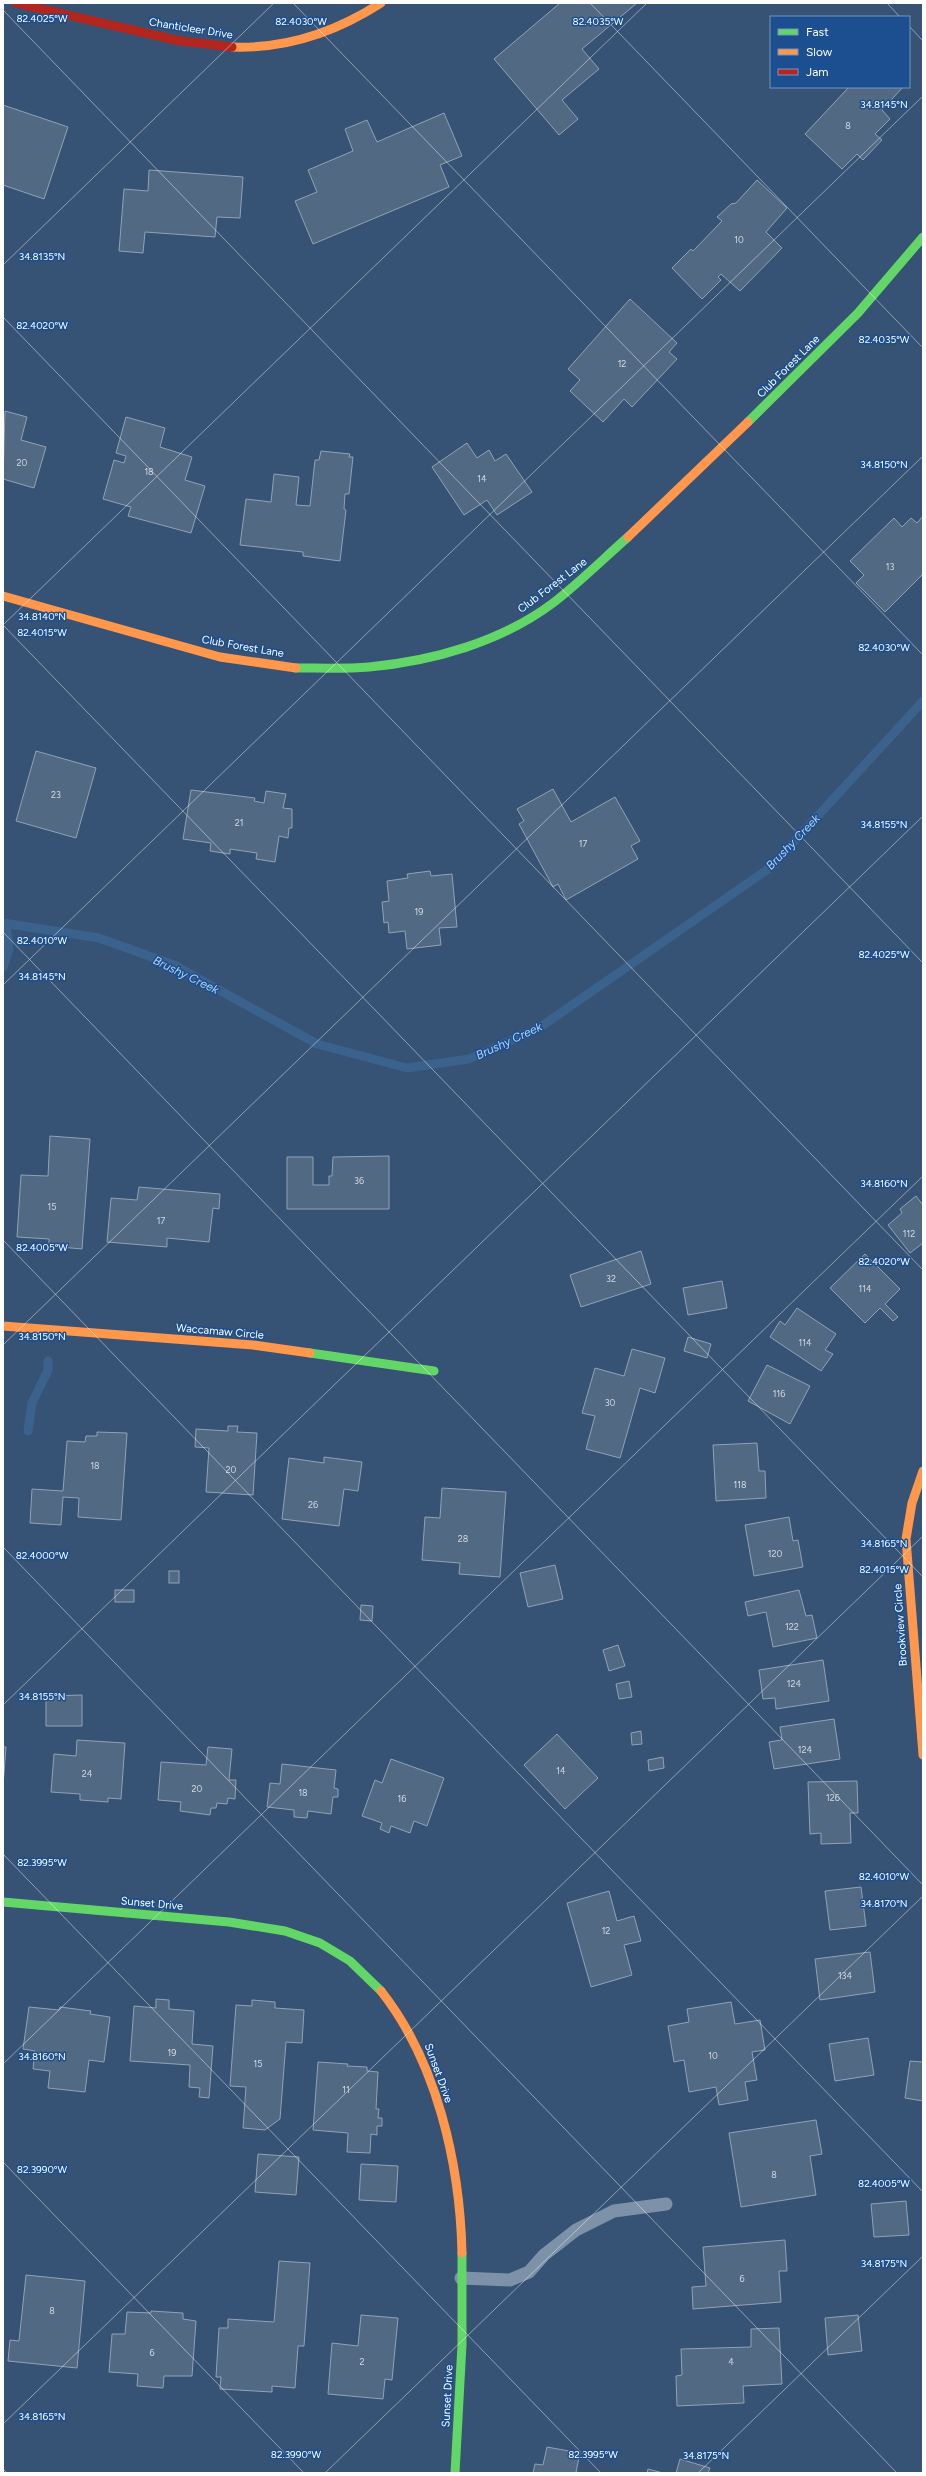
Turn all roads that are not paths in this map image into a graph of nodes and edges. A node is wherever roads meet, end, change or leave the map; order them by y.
1 (16, 3) edge
2 (381, 3) edge
3 (923, 237) edge
4 (3, 596) edge
5 (3, 1326) edge
6 (434, 1371) dead end
7 (923, 1471) edge
8 (923, 1755) edge
9 (3, 1902) edge
10 (666, 2204) dead end
11 (461, 2278) junction
12 (455, 2473) edge

1 - 2 street, Chanticleer Drive
3 - 4 street, Club Forest Lane
5 - 6 street, Waccamaw Circle
7 - 8 street, Brookview Circle
9 - 11 street, Sunset Drive
10 - 11 lane
11 - 12 street, Sunset Drive

